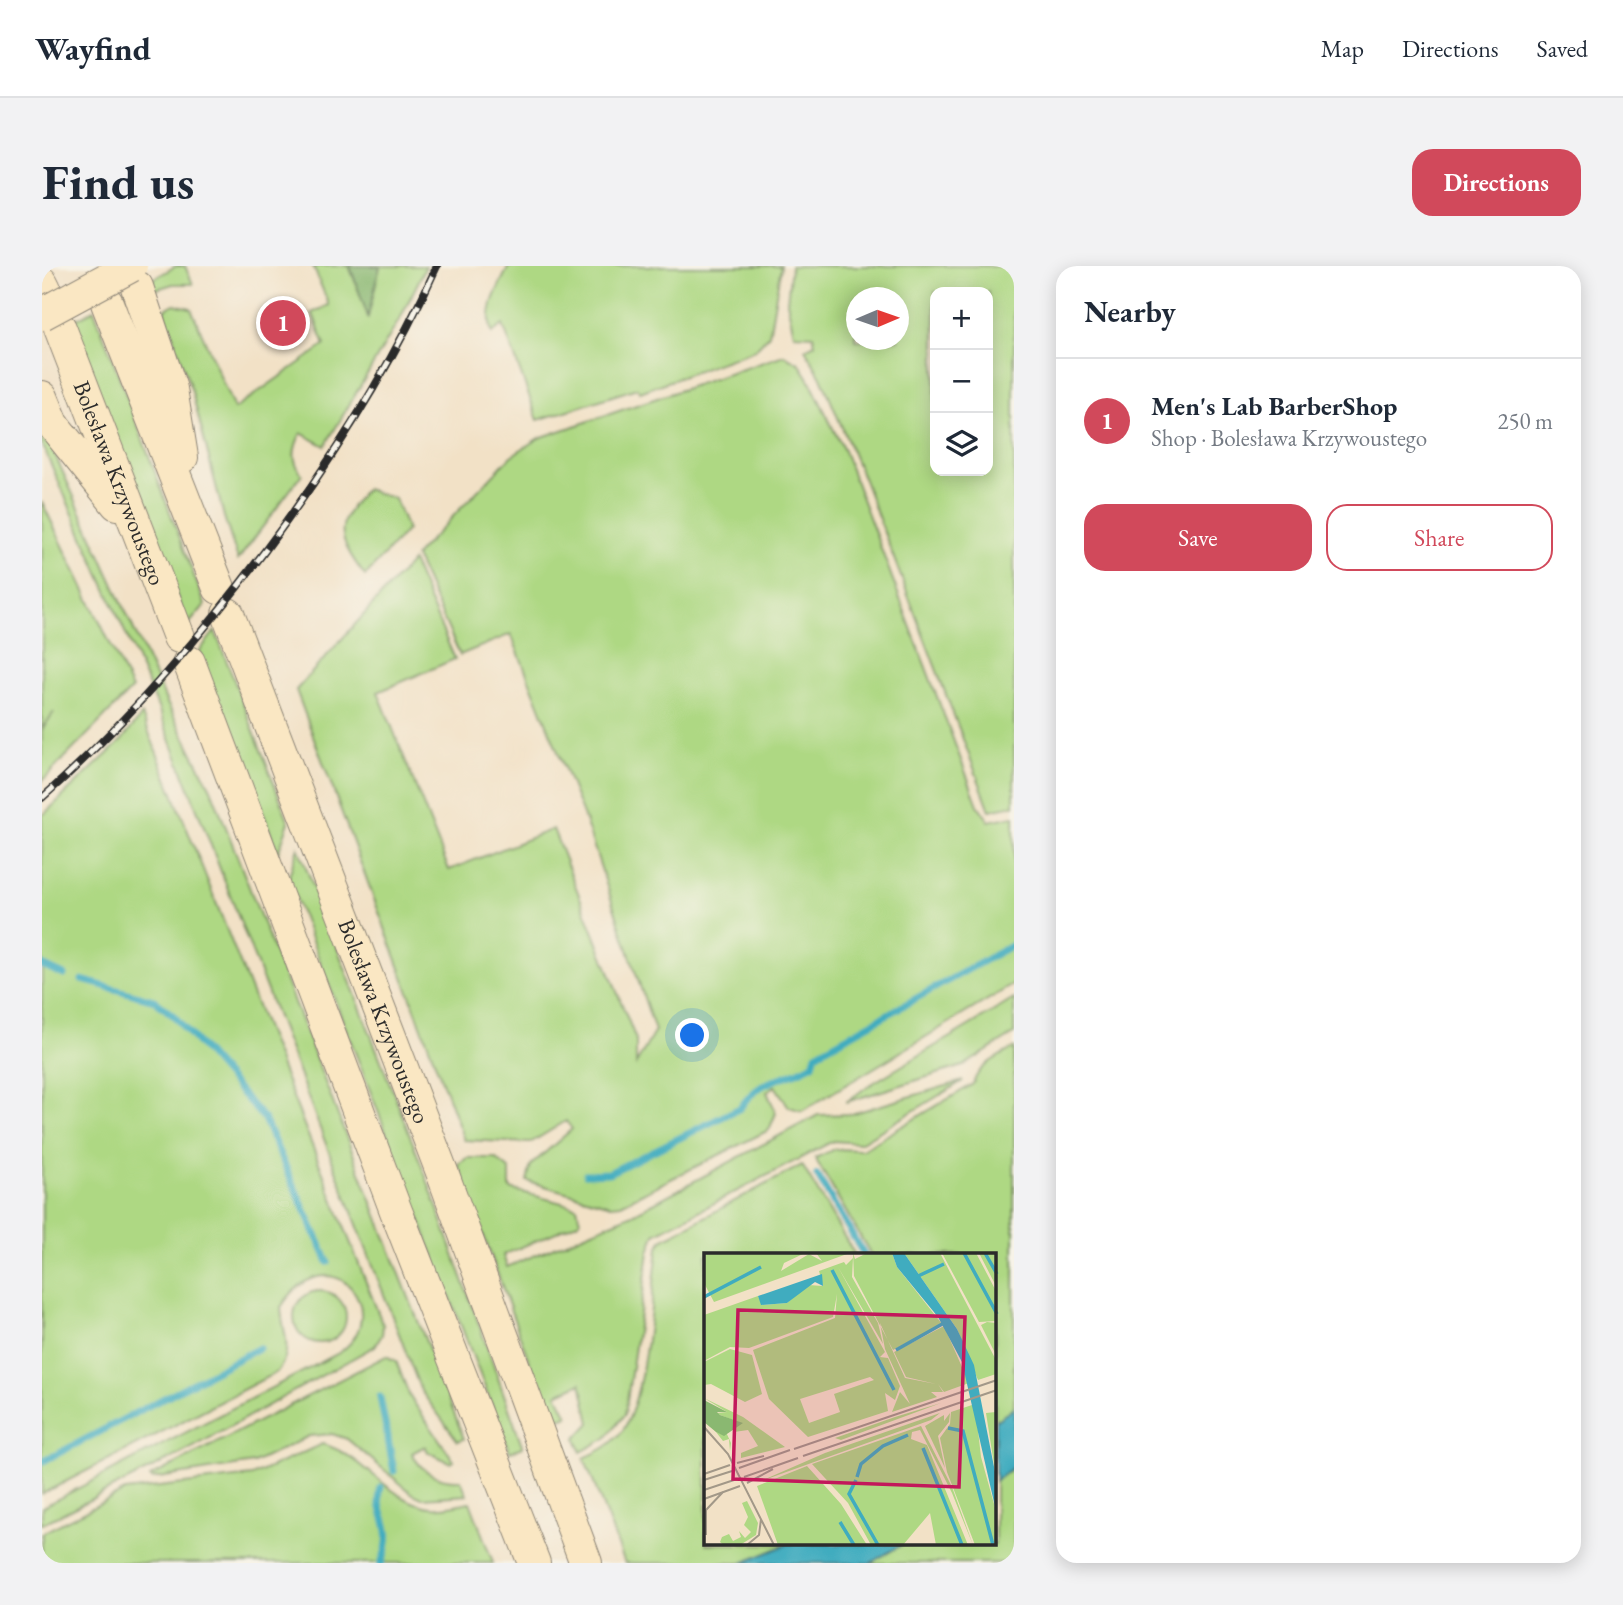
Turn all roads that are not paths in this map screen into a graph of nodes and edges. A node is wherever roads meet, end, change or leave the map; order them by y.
1 (134, 277) edge
2 (107, 303) dead end
3 (47, 304) edge
4 (42, 397) edge
5 (190, 510) junction
6 (135, 527) junction
7 (534, 1563) edge
8 (586, 1563) edge

1 - 3 main road, bridge
1 - 5 main road
2 - 5 main road, Bolesława Krzywoustego
3 - 6 main road, Bolesława Krzywoustego
4 - 6 main road
5 - 8 main road, Bolesława Krzywoustego
6 - 7 main road, Bolesława Krzywoustego

